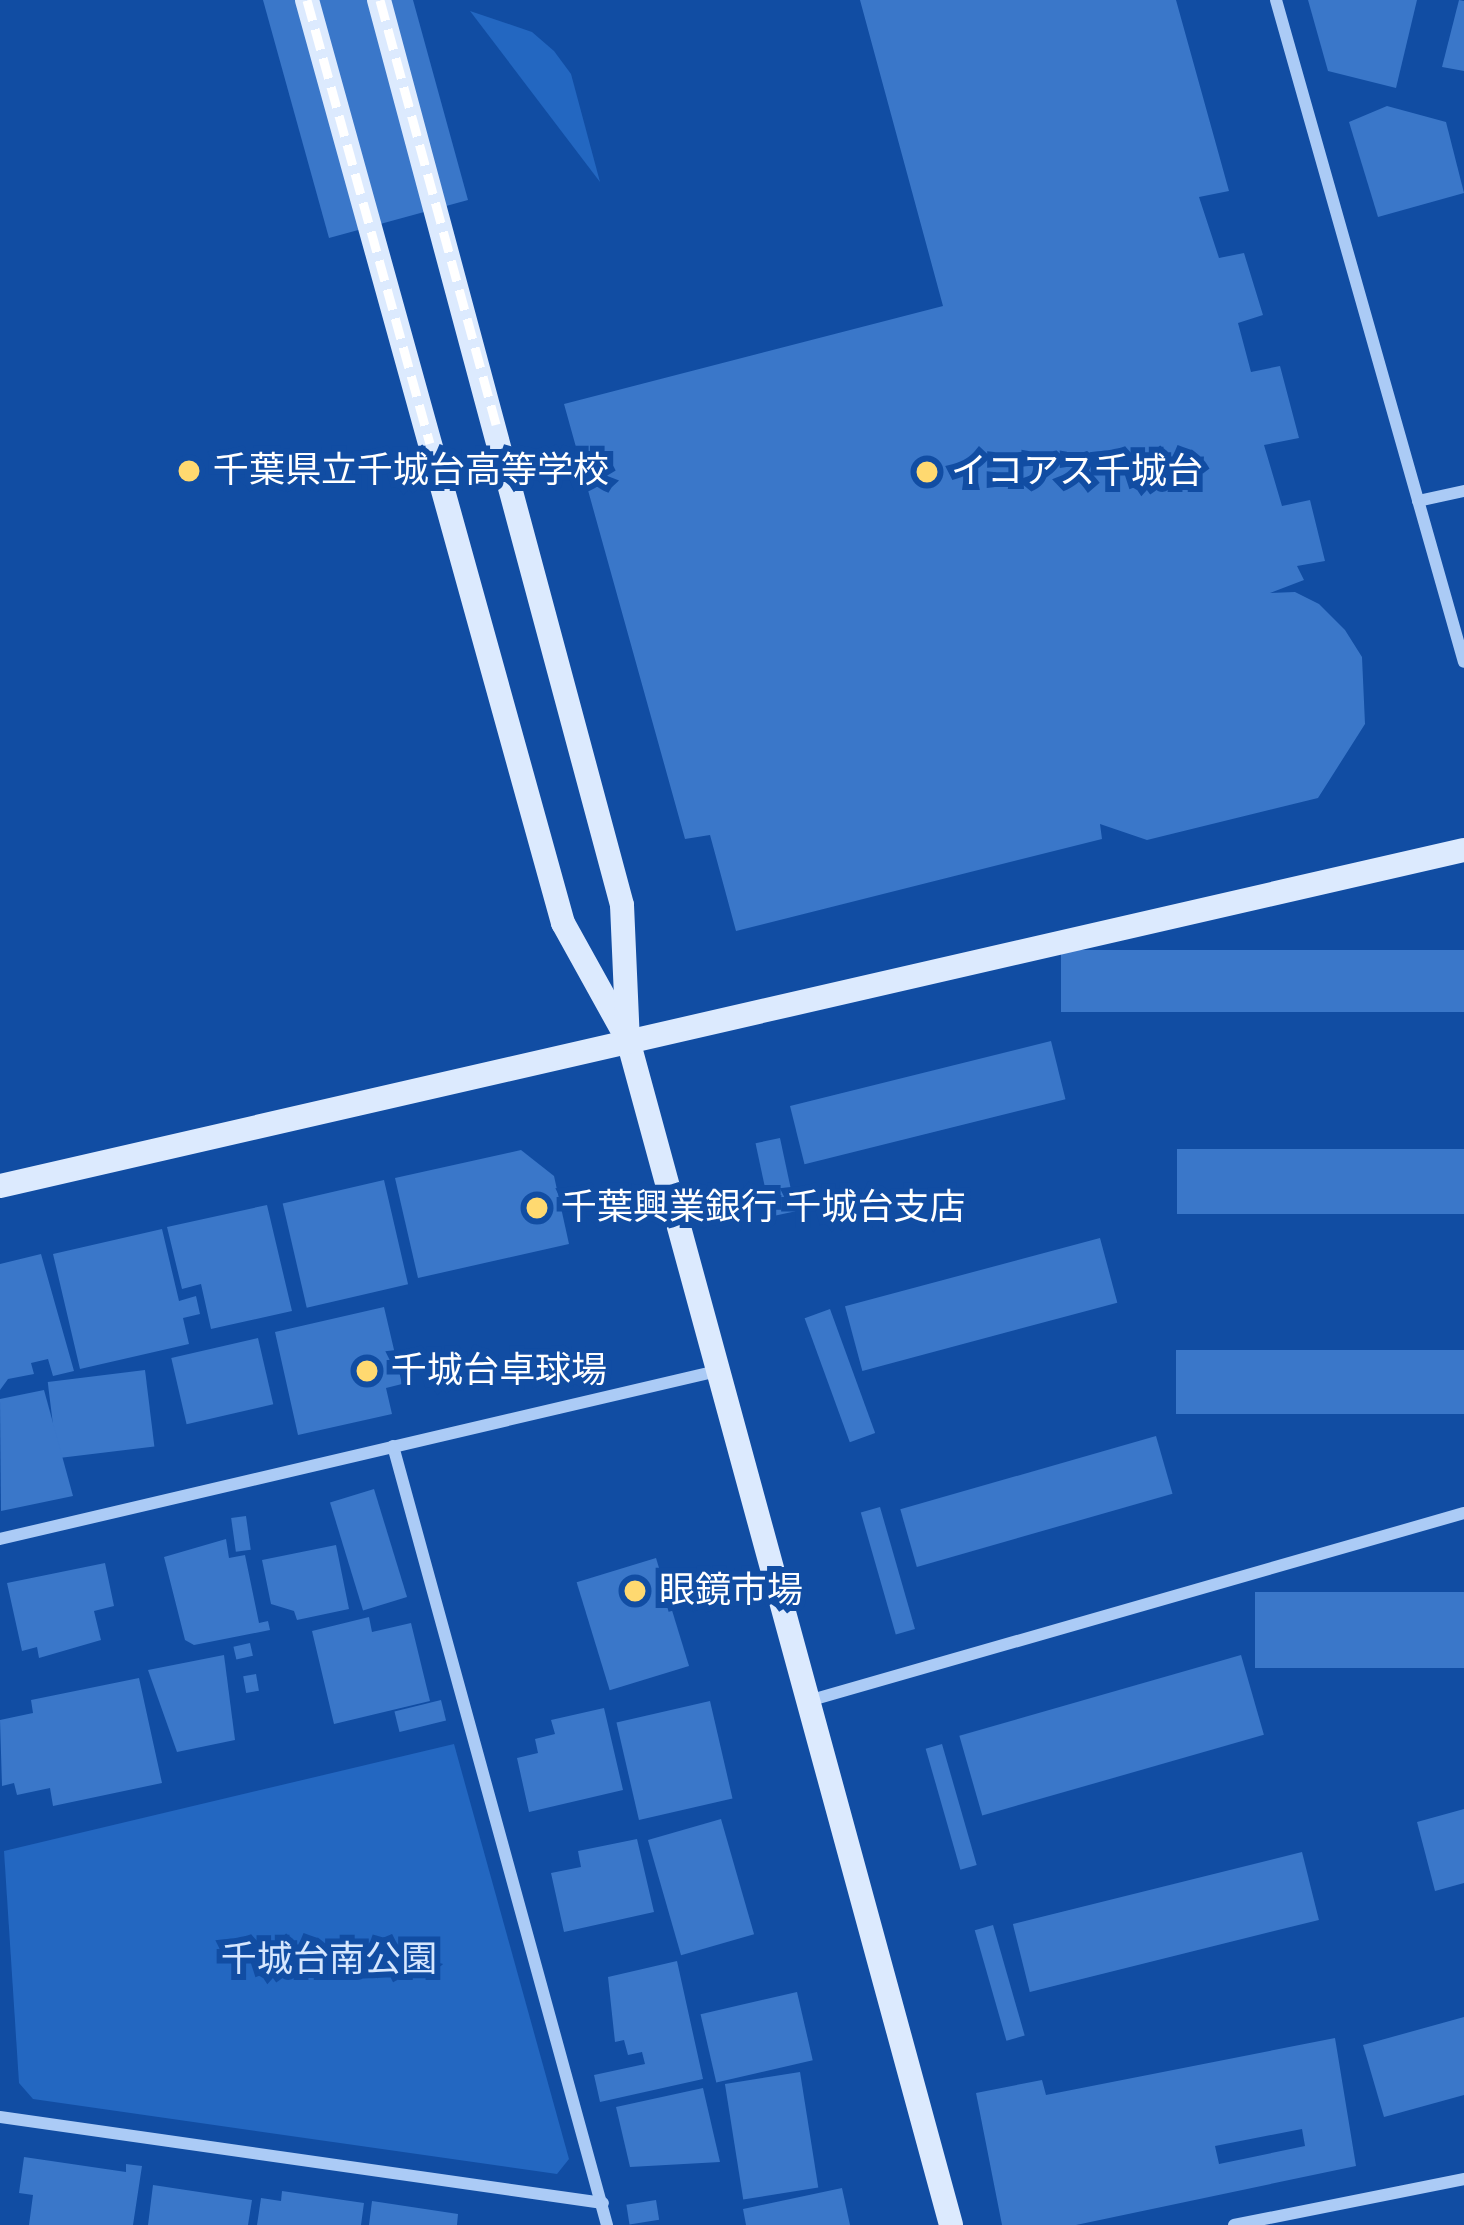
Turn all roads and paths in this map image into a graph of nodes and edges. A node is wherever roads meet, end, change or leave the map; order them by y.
1 (307, 0) edge
2 (379, 0) edge
3 (1276, 0) edge
4 (1464, 490) edge
5 (1418, 501) junction
6 (1464, 662) edge
7 (1464, 850) edge
8 (628, 1040) junction
9 (0, 1186) edge
10 (718, 1371) junction
11 (393, 1446) junction
12 (1464, 1513) edge
13 (0, 1539) edge
14 (808, 1701) junction
15 (0, 2116) edge
16 (1464, 2179) edge
17 (603, 2203) junction
18 (1324, 2206) junction
19 (607, 2225) edge
20 (951, 2225) edge
21 (1234, 2225) edge
22 (1327, 2225) edge

1 - 8 street
2 - 8 street
3 - 5 street
4 - 5 street
5 - 6 street
7 - 8 street
8 - 9 street
8 - 10 street
10 - 11 street
10 - 14 street
11 - 13 street
11 - 17 street
12 - 14 street
14 - 20 street
15 - 17 street
16 - 18 street
17 - 19 street
18 - 21 street
18 - 22 street

